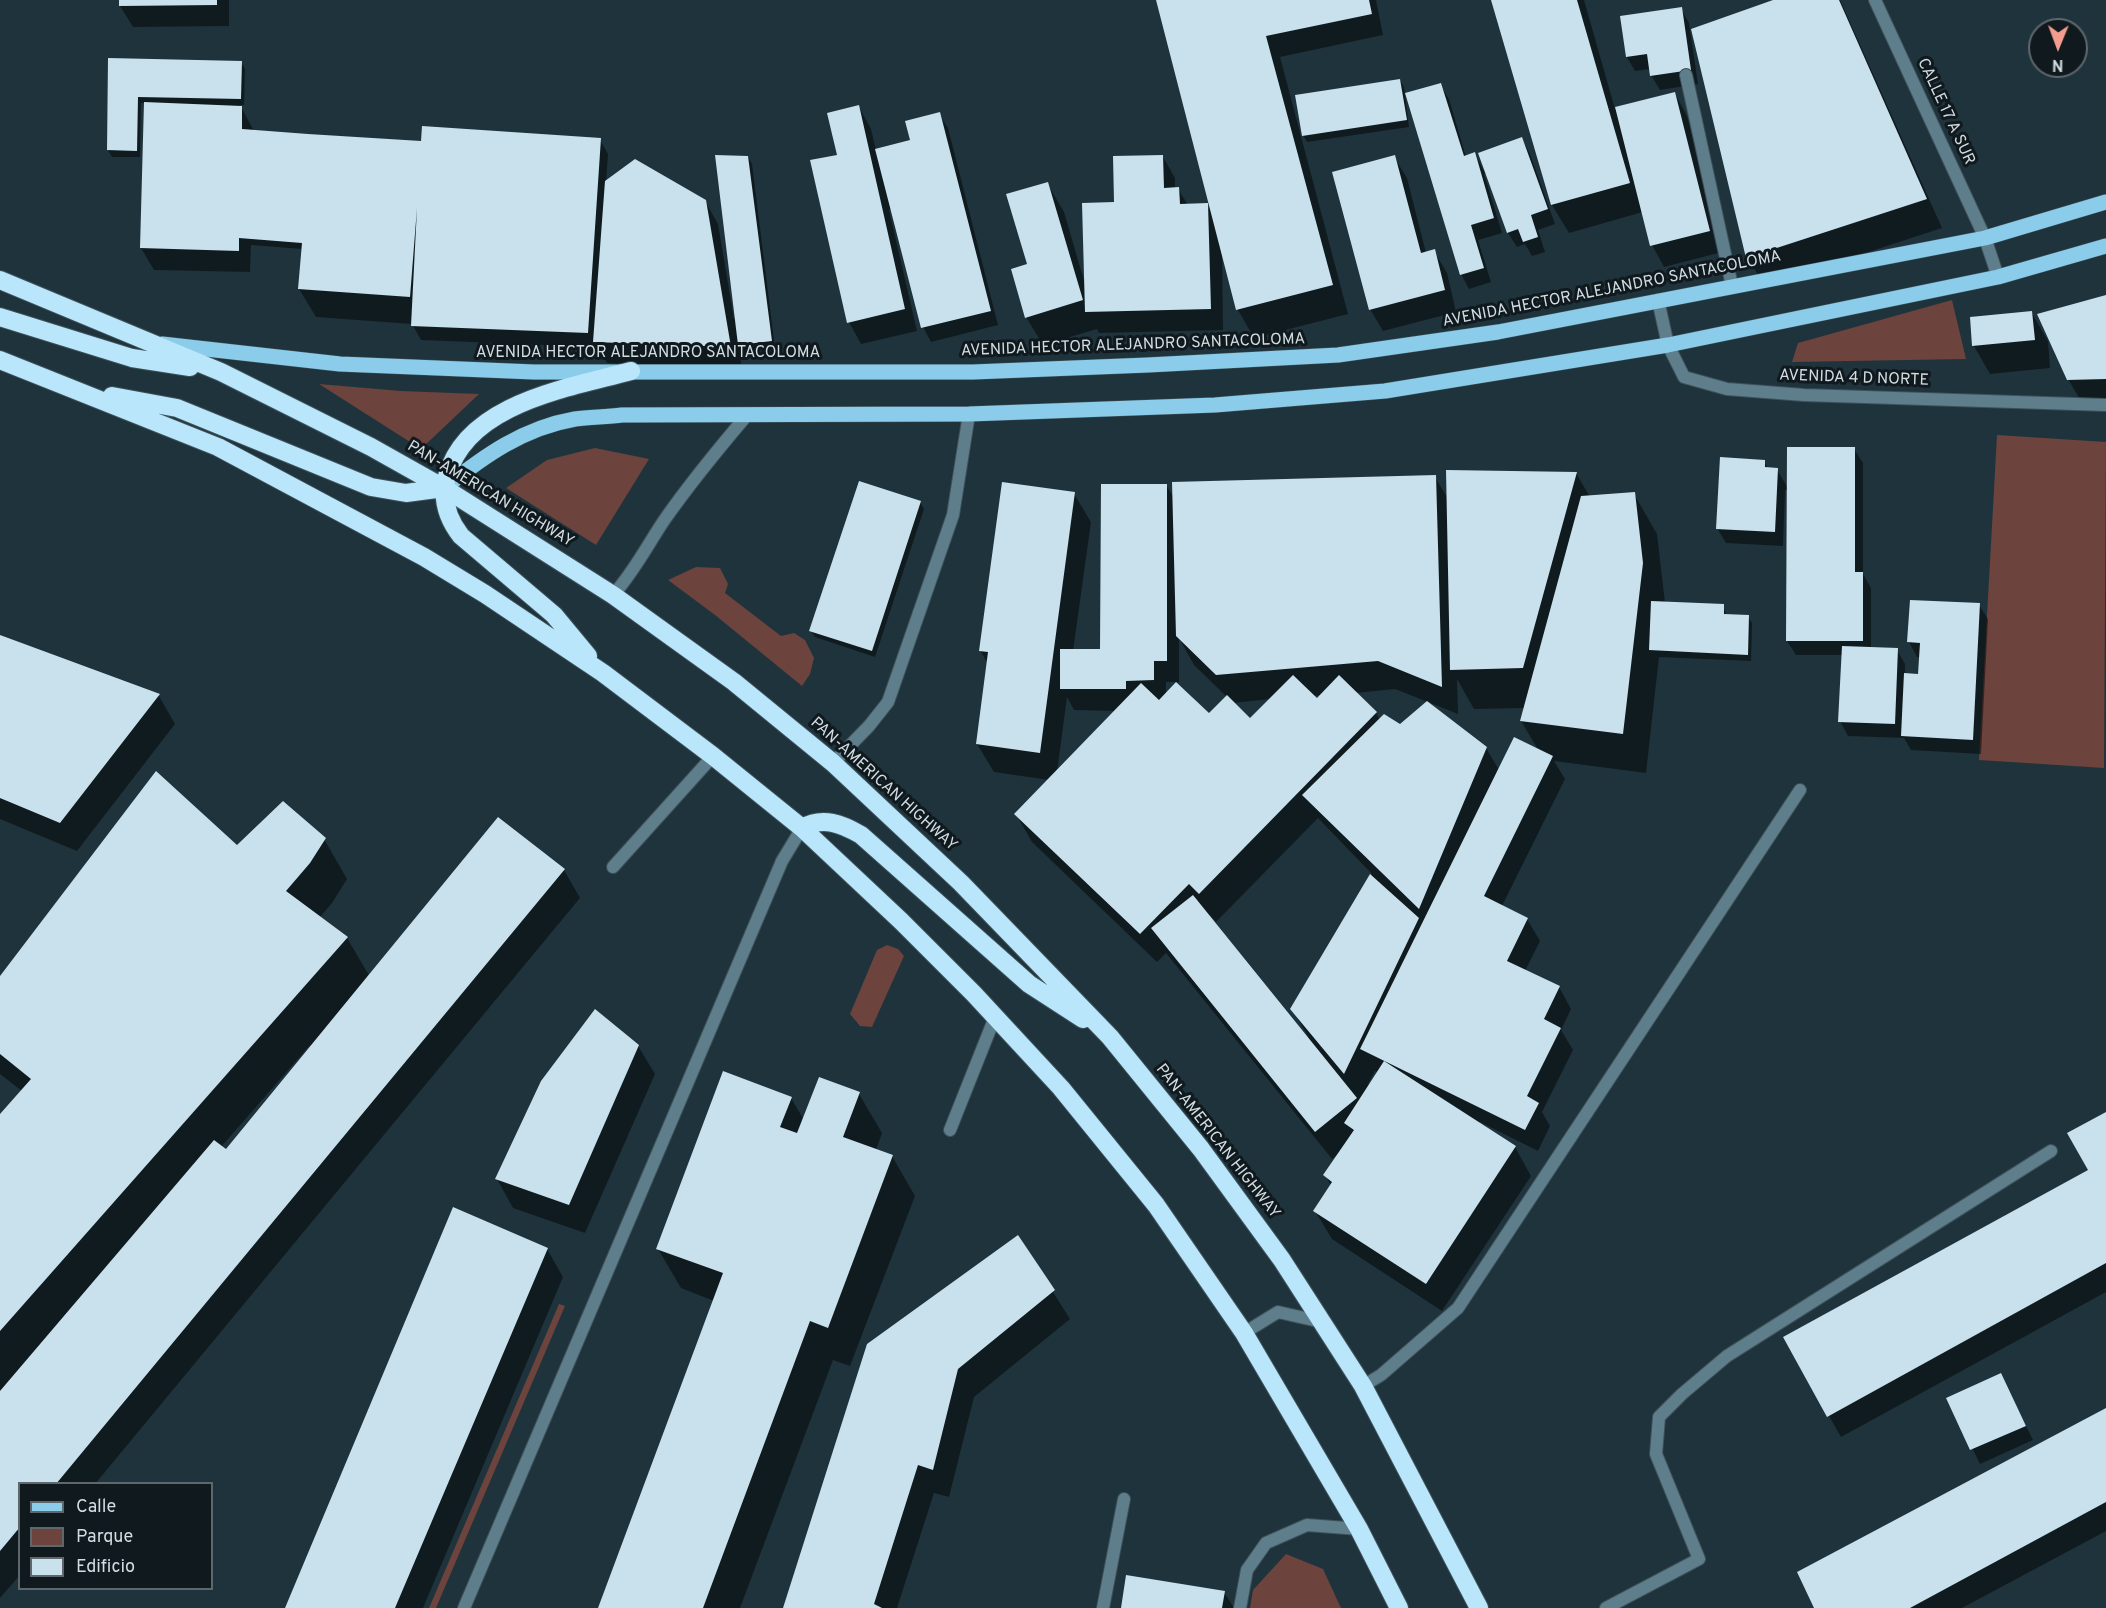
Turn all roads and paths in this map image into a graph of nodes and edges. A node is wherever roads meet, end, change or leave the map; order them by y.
1 (1875, 0) edge
2 (1686, 75) dead end
3 (2106, 202) edge
4 (1984, 238) junction
5 (2106, 246) edge
6 (1998, 277) junction
7 (0, 280) edge
8 (1732, 286) junction
9 (1658, 300) junction
10 (0, 317) edge
11 (146, 342) junction
12 (1668, 345) junction
13 (0, 360) edge
14 (631, 371) junction
15 (221, 372) junction
16 (78, 390) junction
17 (2106, 405) edge
18 (748, 414) junction
19 (969, 414) junction
20 (444, 488) junction
21 (613, 595) junction
22 (603, 674) junction
23 (713, 756) junction
24 (833, 763) junction
25 (1800, 790) dead end
26 (802, 828) junction
27 (613, 867) dead end
28 (995, 1017) junction
29 (1110, 1037) junction
30 (950, 1130) dead end
31 (2051, 1151) dead end
32 (1322, 1322) junction
33 (1244, 1333) junction
34 (1363, 1386) junction
35 (1124, 1499) dead end
36 (1359, 1529) junction
37 (464, 1608) edge
38 (1103, 1608) edge
39 (1240, 1608) edge
40 (1399, 1608) edge
41 (1479, 1608) edge
42 (1606, 1608) edge

1 - 4 street, CALLE 17 A SUR
2 - 8 street
3 - 4 main road, AVENIDA HECTOR ALEJANDRO SANTACOLOMA
4 - 6 street, CALLE 17 A SUR
4 - 8 main road, AVENIDA HECTOR ALEJANDRO SANTACOLOMA
5 - 6 main road
6 - 12 main road
7 - 11 highway, PAN-AMERICAN HIGHWAY
8 - 9 main road, AVENIDA HECTOR ALEJANDRO SANTACOLOMA
9 - 12 street, AVENIDA 4 D NORTE
9 - 14 main road, AVENIDA HECTOR ALEJANDRO SANTACOLOMA
10 - 15 highway
11 - 14 main road, AVENIDA HECTOR ALEJANDRO SANTACOLOMA
11 - 15 highway, PAN-AMERICAN HIGHWAY
12 - 17 street, AVENIDA 4 D NORTE
12 - 19 main road
13 - 16 highway
14 - 20 highway
15 - 20 highway, PAN-AMERICAN HIGHWAY
16 - 20 highway
16 - 22 highway
18 - 19 main road
18 - 20 main road
18 - 21 street
19 - 24 street
20 - 21 highway, PAN-AMERICAN HIGHWAY
20 - 22 highway
21 - 24 highway, PAN-AMERICAN HIGHWAY
22 - 23 highway
23 - 26 highway
23 - 27 street
24 - 29 highway, PAN-AMERICAN HIGHWAY
25 - 34 street
26 - 28 highway
26 - 29 highway
26 - 37 street
28 - 30 street
28 - 33 highway
29 - 32 highway, PAN-AMERICAN HIGHWAY
31 - 42 street
32 - 33 street
32 - 34 highway, PAN-AMERICAN HIGHWAY
33 - 36 highway
34 - 41 highway, PAN-AMERICAN HIGHWAY
35 - 38 street
36 - 39 street
36 - 40 highway

